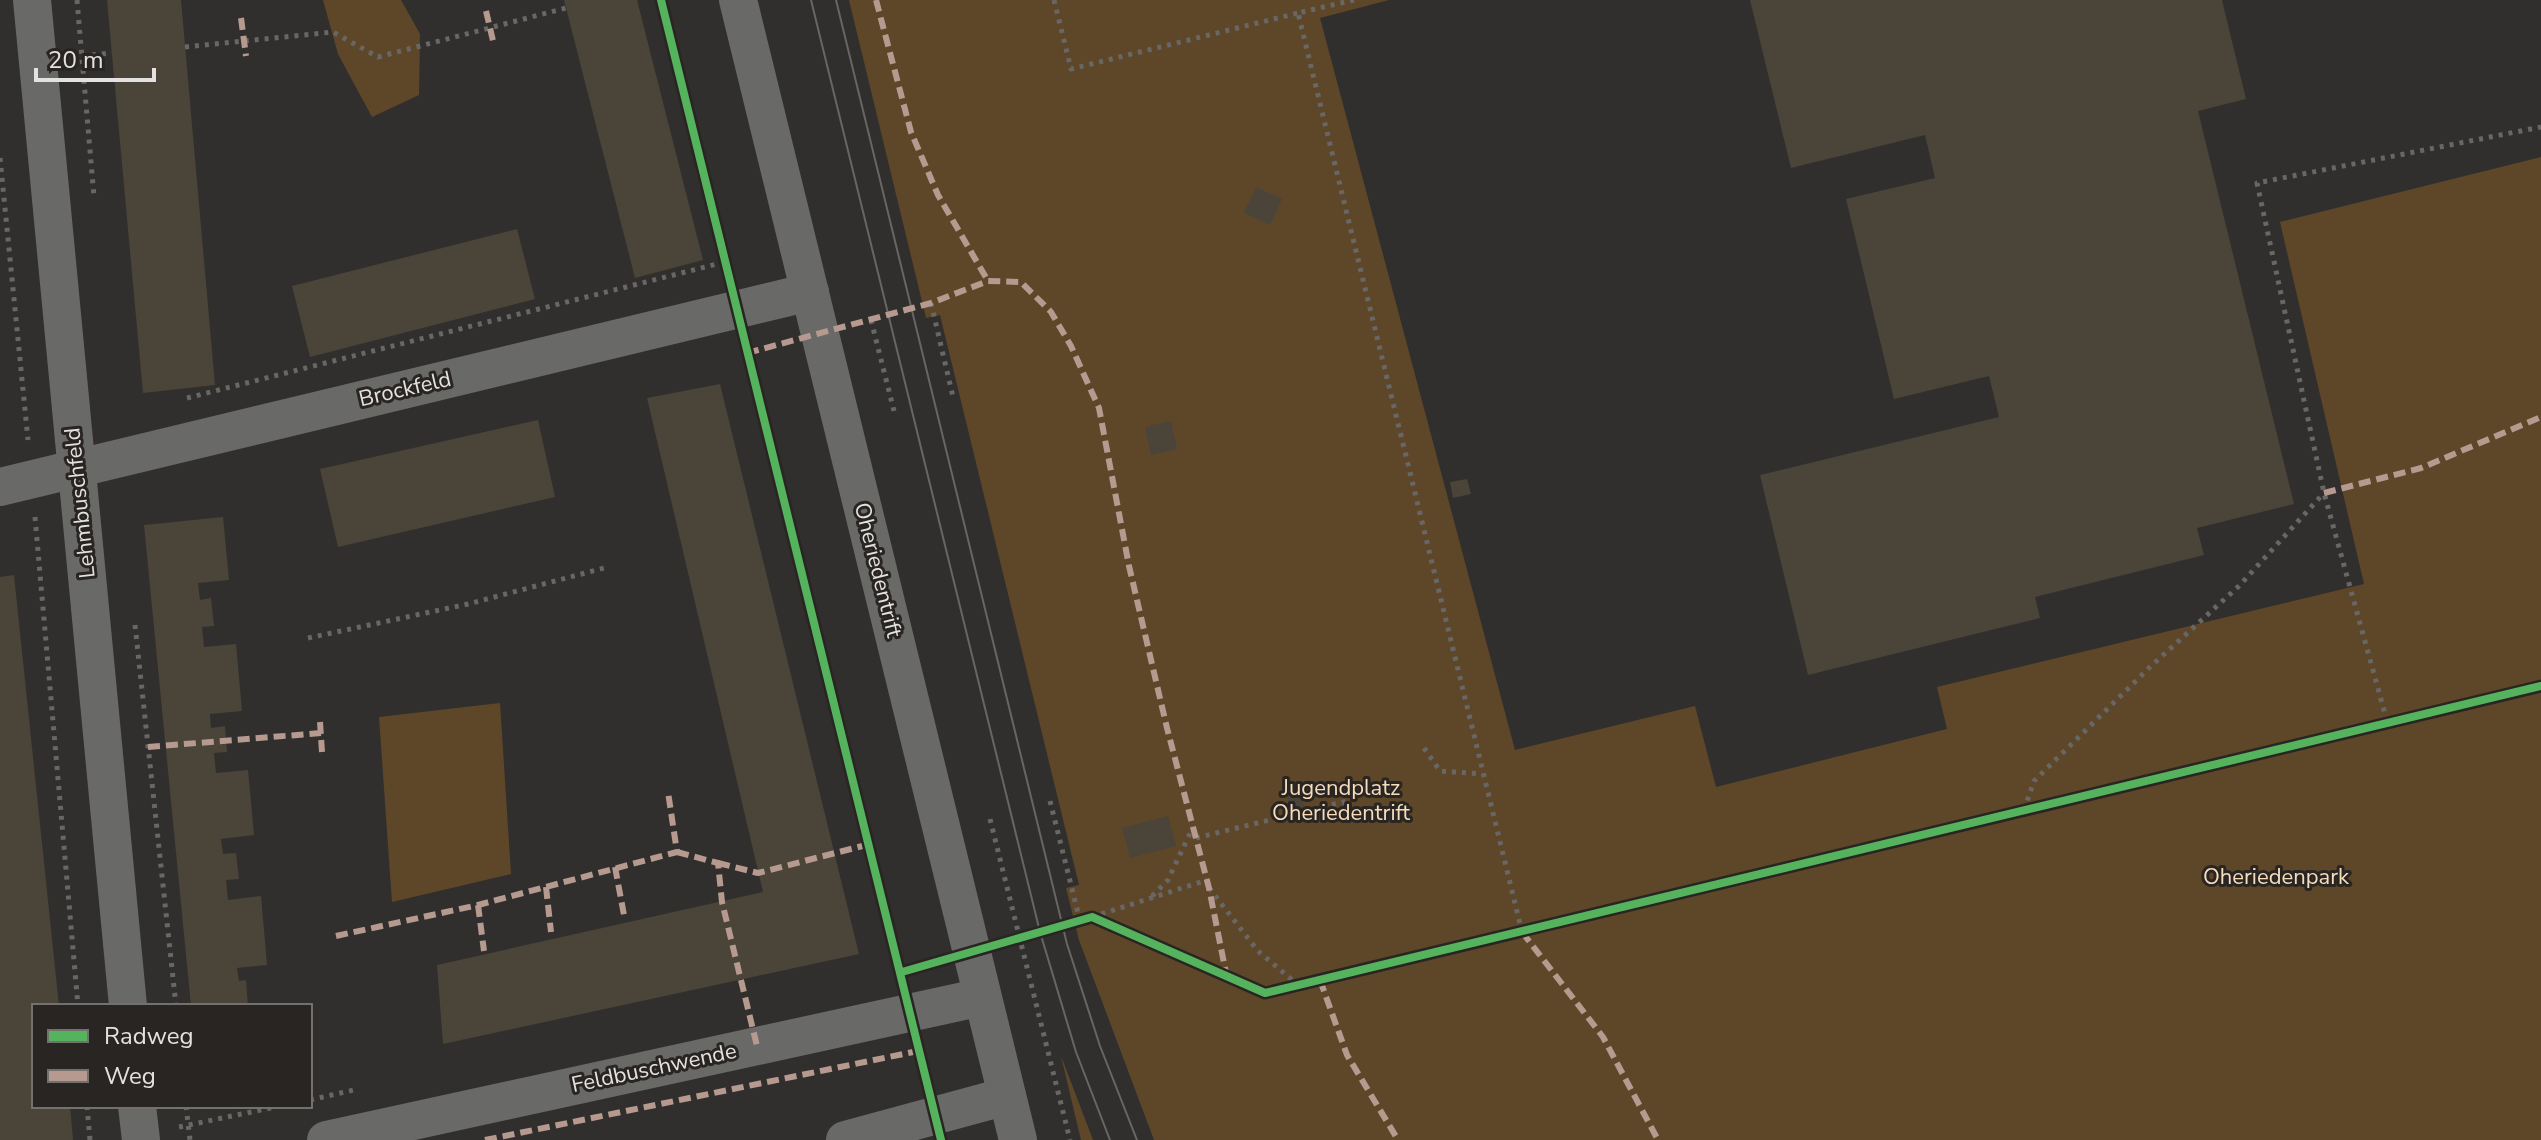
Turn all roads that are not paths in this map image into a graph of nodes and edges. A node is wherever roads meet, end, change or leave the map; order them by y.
1 (32, 0) edge
2 (738, 0) edge
3 (810, 292) junction
4 (77, 468) junction
5 (16, 483) edge
6 (982, 997) junction
7 (128, 1004) edge
8 (1007, 1096) junction
9 (326, 1140) edge
10 (845, 1140) edge
11 (1018, 1140) edge

1 - 4 street, Lehmbuschfeld
2 - 3 street, Oheriedentrift
3 - 4 street, Brockfeld
3 - 6 street, Oheriedentrift
4 - 5 street, Brockfeld
4 - 7 street, Lehmbuschfeld
6 - 8 street, Oheriedentrift
6 - 9 street, Feldbuschwende
8 - 10 street
8 - 11 street, Oheriedentrift

